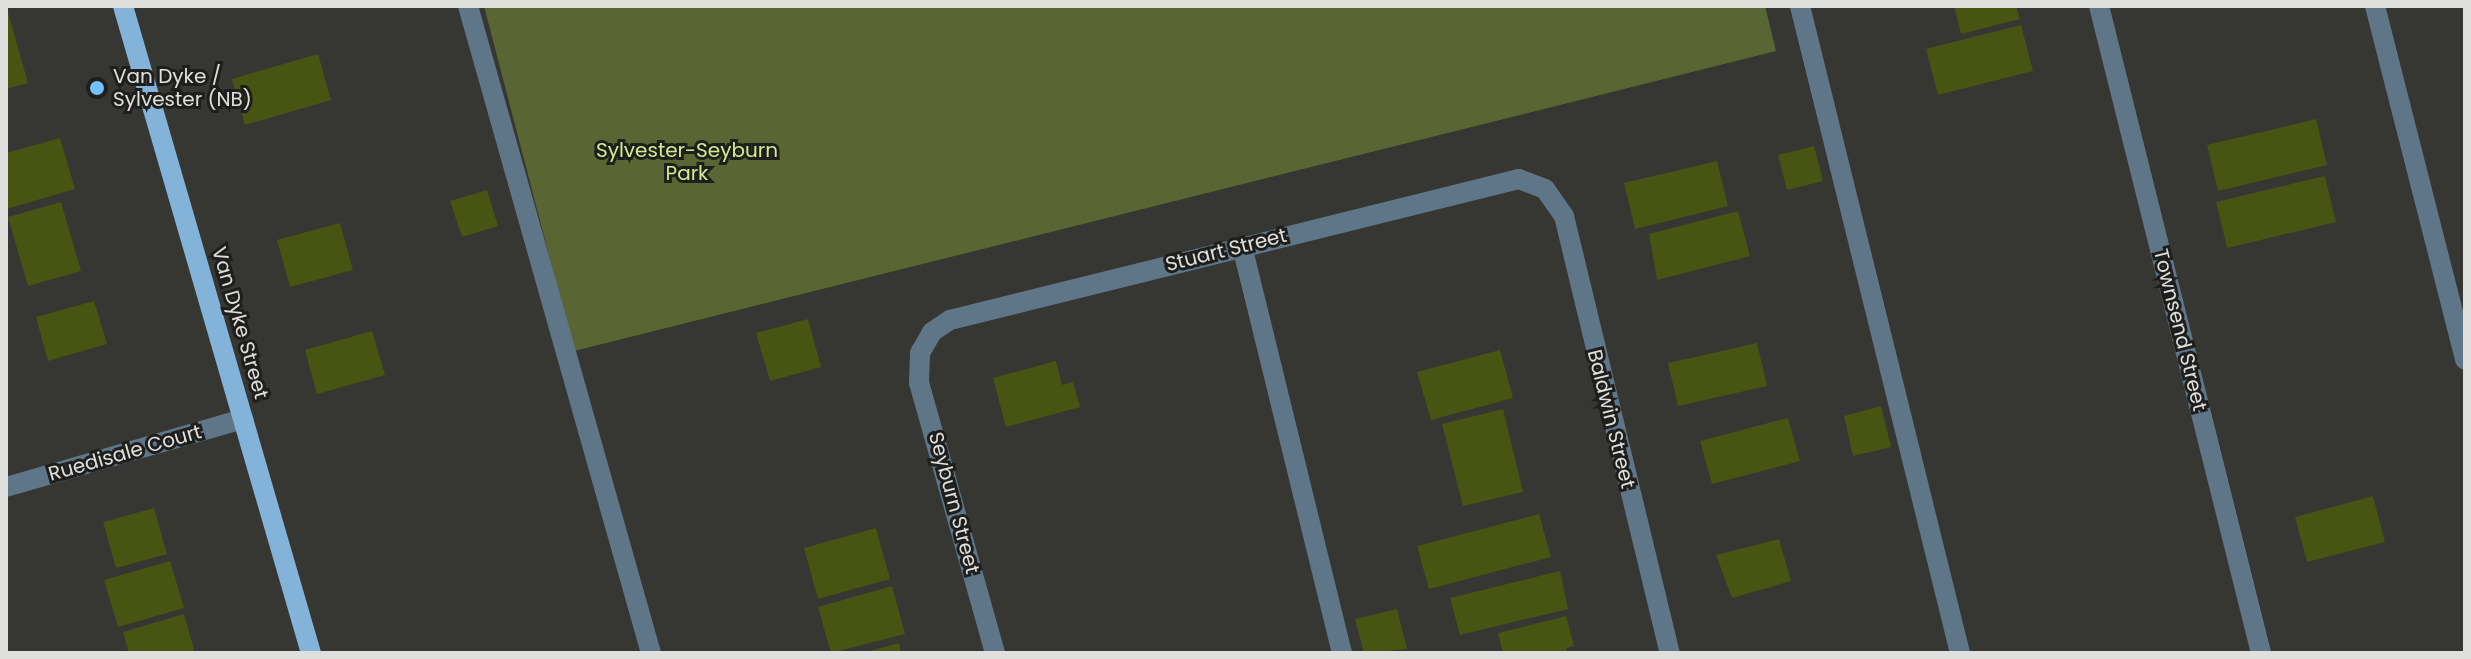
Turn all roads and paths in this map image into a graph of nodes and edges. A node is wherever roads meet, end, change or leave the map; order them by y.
1 (123, 6) edge
2 (468, 6) edge
3 (1800, 6) edge
4 (2099, 6) edge
5 (2375, 6) edge
6 (1545, 189) joint
7 (1242, 246) junction
8 (920, 353) joint
9 (2465, 360) edge
10 (243, 419) junction
11 (6, 487) edge
12 (311, 653) edge
13 (651, 653) edge
14 (995, 653) edge
15 (1342, 653) edge
16 (1670, 653) edge
17 (1960, 653) edge
18 (2261, 653) edge

1 - 10 main road, Van Dyke Street
2 - 13 street
3 - 17 street
4 - 18 street, Townsend Street
5 - 9 street
6 - 7 street, Stuart Street
6 - 16 street, Baldwin Street
7 - 8 street, Stuart Street
7 - 15 street
8 - 14 street, Seyburn Street
10 - 11 street, Ruedisale Court
10 - 12 main road, Van Dyke Street

